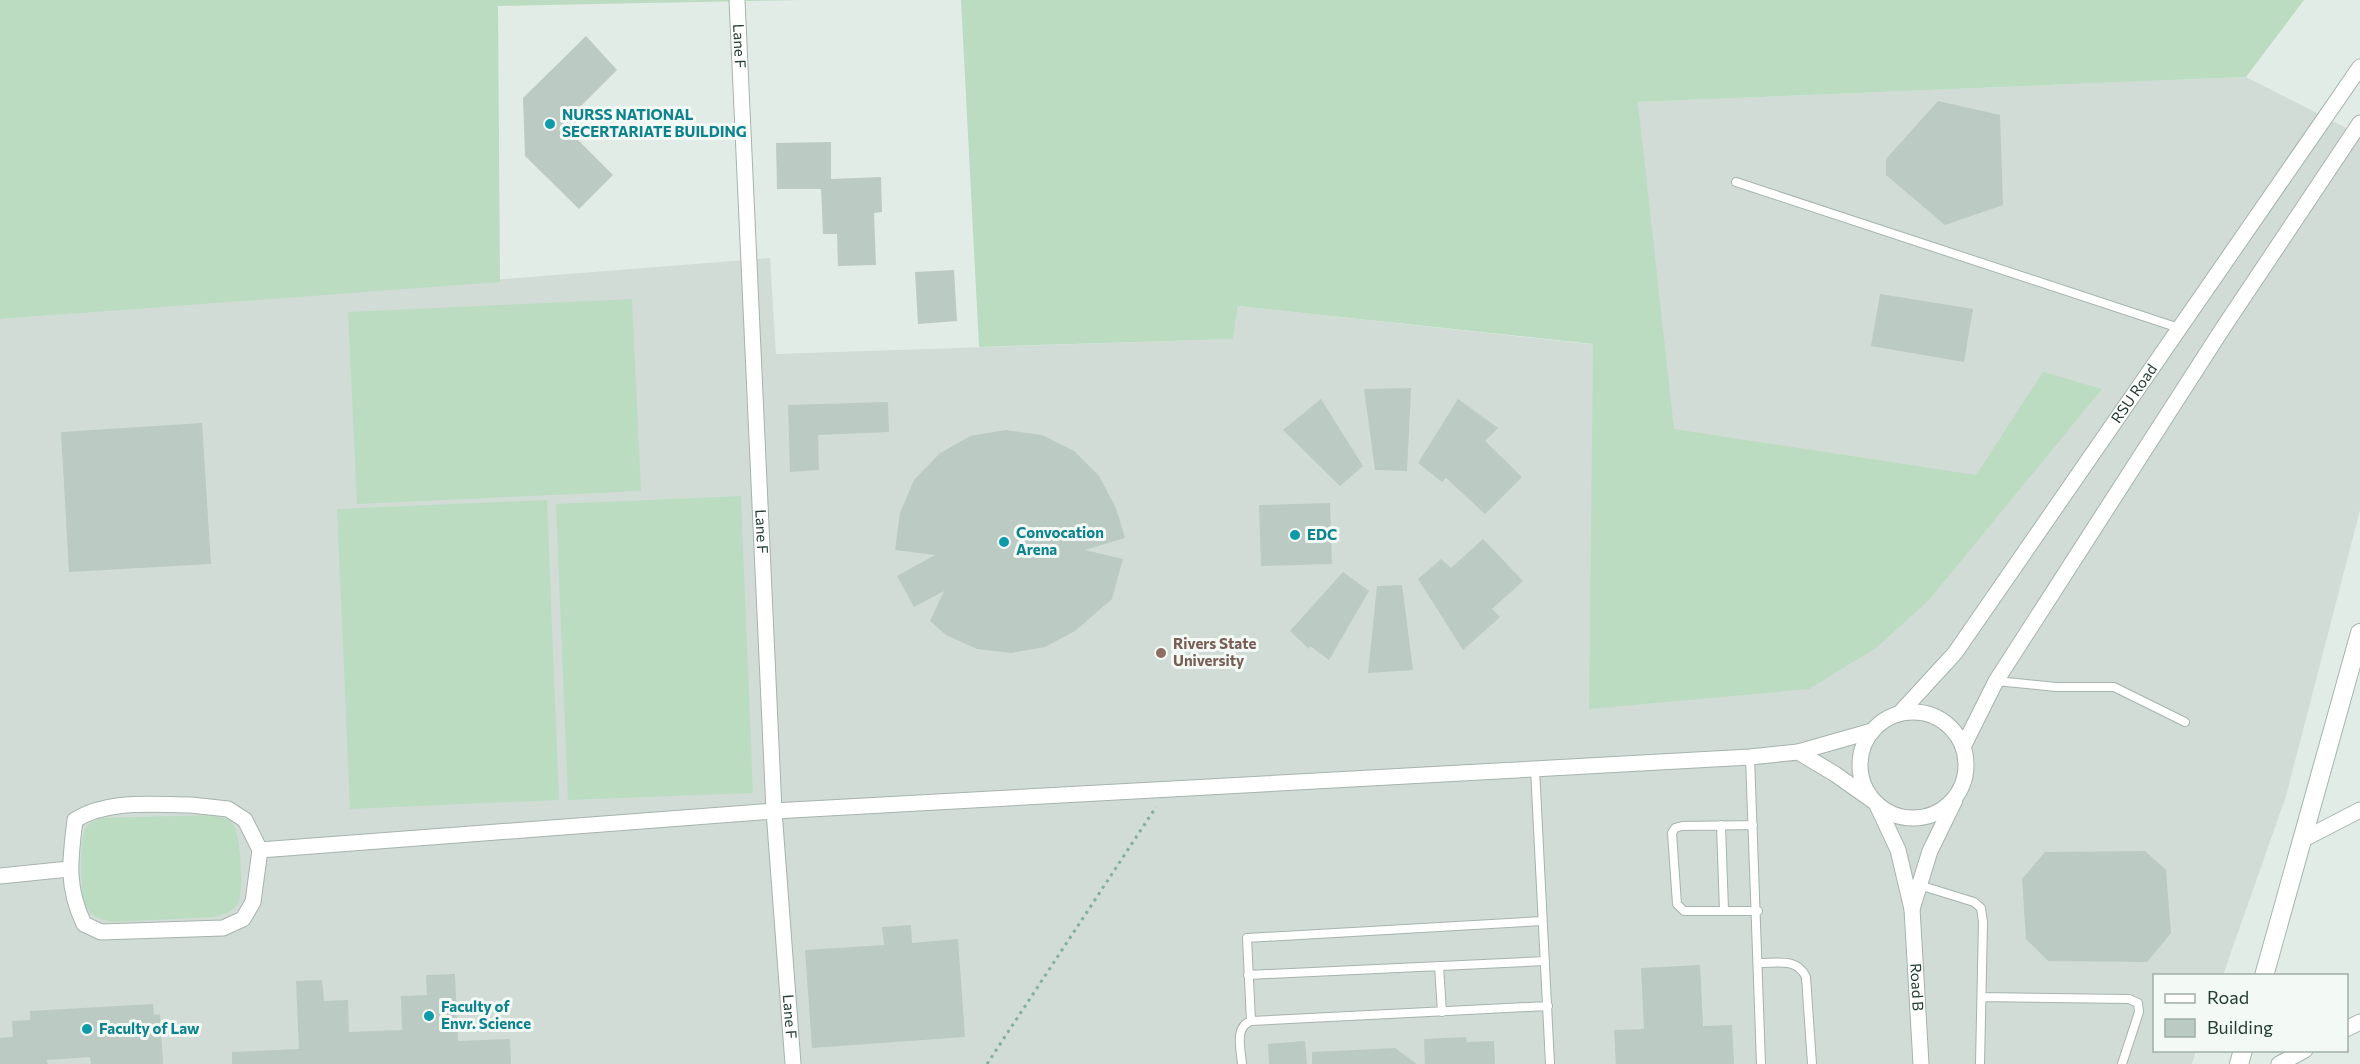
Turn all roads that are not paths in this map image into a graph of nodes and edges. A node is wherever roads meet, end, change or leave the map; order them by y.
1 (737, 0) edge
2 (2360, 67) edge
3 (2360, 123) edge
4 (1736, 182) dead end
5 (2180, 329) junction
6 (2360, 633) edge
7 (1996, 681) junction
8 (1899, 714) junction
9 (2185, 722) dead end
10 (1872, 731) junction
11 (1963, 747) junction
12 (1798, 752) junction
13 (1750, 757) junction
14 (1535, 769) junction
15 (1958, 793) junction
16 (1875, 803) junction
17 (2360, 810) edge
18 (774, 811) junction
19 (1721, 825) junction
20 (1753, 825) junction
21 (2302, 840) junction
22 (260, 850) junction
23 (69, 869) junction
24 (0, 876) edge
25 (1919, 885) junction
26 (1912, 909) junction
27 (1724, 911) junction
28 (1758, 911) junction
29 (1542, 921) junction
30 (1545, 961) junction
31 (1759, 963) junction
32 (1439, 966) junction
33 (2264, 974) edge
34 (1248, 975) junction
35 (1982, 997) junction
36 (1548, 1006) junction
37 (1442, 1012) junction
38 (1251, 1021) junction
39 (2301, 1052) edge
40 (793, 1064) edge
41 (1242, 1064) edge
42 (1550, 1064) edge
43 (1761, 1064) edge
44 (1812, 1064) edge
45 (1921, 1064) edge
46 (1980, 1064) edge
47 (2122, 1064) edge
48 (2279, 1064) edge

1 - 18 street, Lane F
2 - 5 street, RSU Road
3 - 7 street
4 - 5 lane
5 - 8 street, RSU Road
6 - 21 street
7 - 9 lane
7 - 11 street
8 - 10 street
8 - 11 street
10 - 12 street
10 - 16 street
11 - 15 street
12 - 13 street
12 - 16 street
13 - 14 street
13 - 20 lane
14 - 18 street
14 - 29 lane
15 - 16 street
15 - 25 street
16 - 26 street
17 - 21 street
18 - 22 street
18 - 40 street, Lane F
19 - 20 lane
19 - 27 lane
19 - 27 lane
20 - 28 lane
21 - 33 street
22 - 23 street
22 - 23 street
23 - 24 street
25 - 26 street
25 - 35 lane
26 - 45 street, Road B
27 - 28 lane
28 - 31 lane
29 - 30 lane
29 - 34 lane
30 - 32 lane
30 - 36 lane
31 - 43 lane
31 - 44 lane
32 - 34 lane
32 - 37 lane
34 - 38 lane
35 - 46 lane
35 - 47 lane
36 - 37 lane
36 - 42 lane
37 - 38 lane
38 - 41 lane
39 - 48 street

